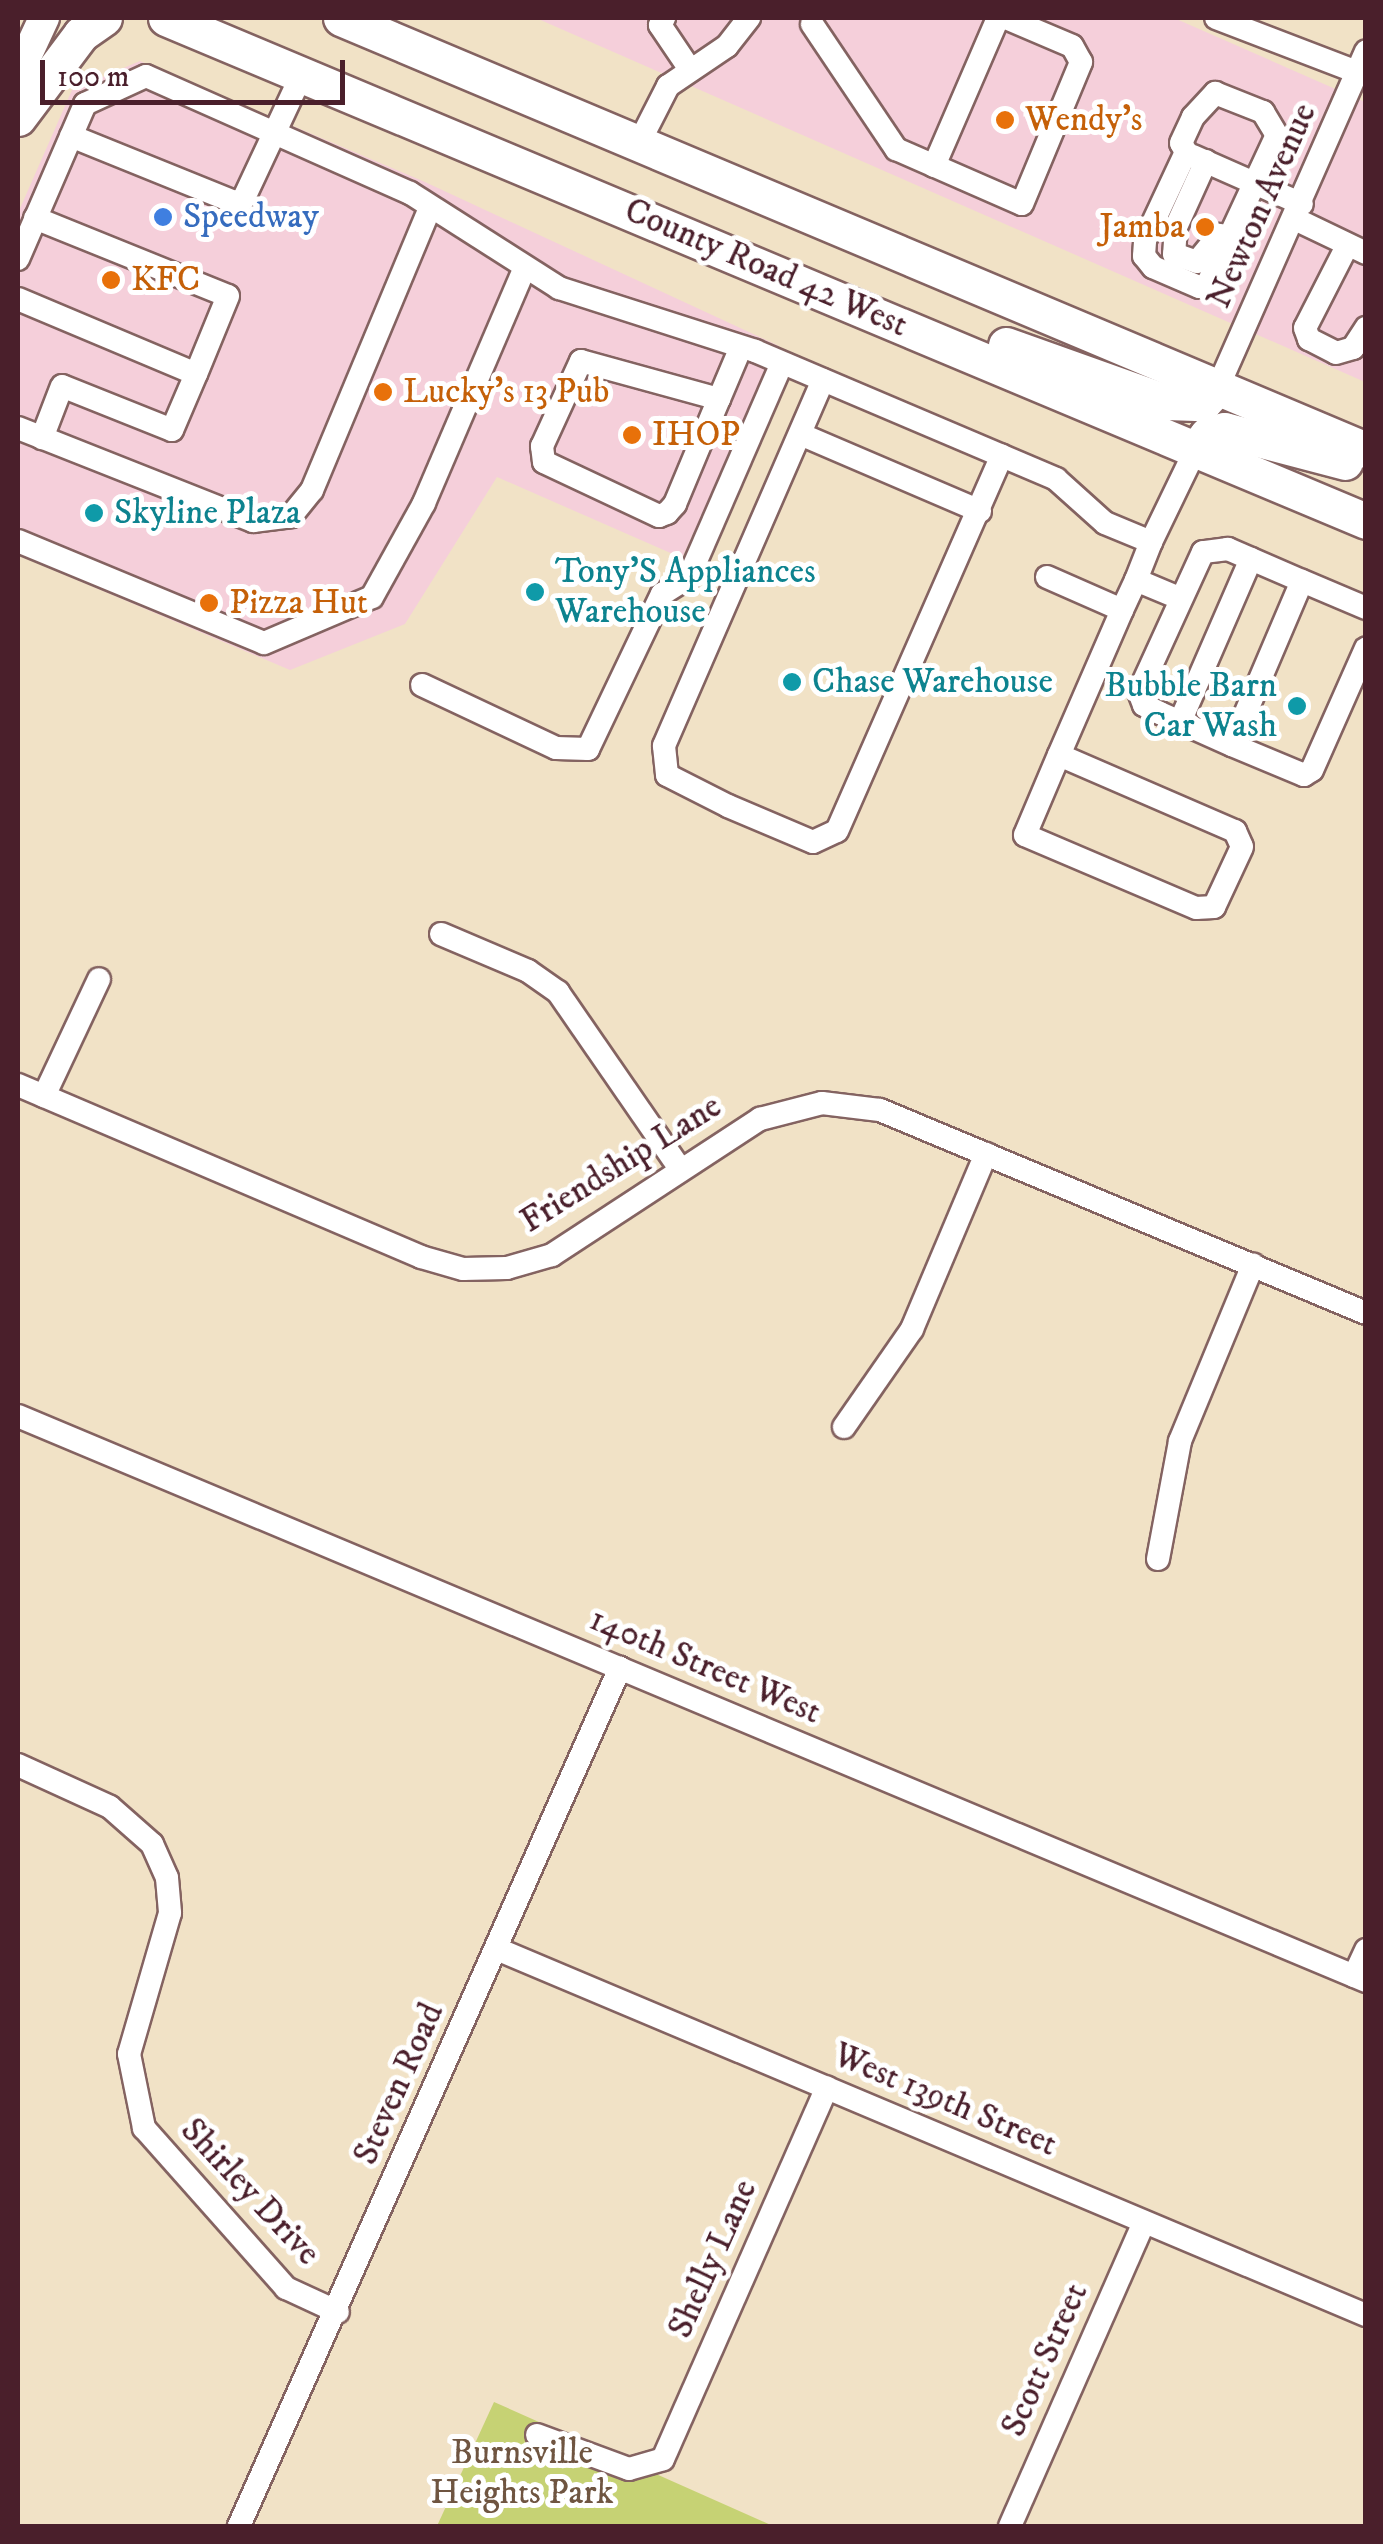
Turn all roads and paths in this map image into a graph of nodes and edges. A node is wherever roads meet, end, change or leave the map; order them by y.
1 (44, 18) edge
2 (104, 18) edge
3 (166, 18) edge
4 (342, 18) edge
5 (748, 18) edge
6 (788, 18) edge
7 (998, 18) edge
8 (1006, 18) edge
9 (1216, 18) edge
10 (655, 20) edge
11 (816, 21) edge
12 (1362, 62) edge
13 (689, 68) junction
14 (18, 74) edge
15 (302, 74) junction
16 (18, 118) edge
17 (277, 134) junction
18 (71, 136) junction
19 (639, 143) junction
20 (1196, 157) junction
21 (934, 166) junction
22 (1254, 188) junction
23 (430, 208) junction
24 (1299, 212) junction
25 (35, 218) junction
26 (1356, 250) edge
27 (18, 258) edge
28 (524, 270) junction
29 (790, 278) junction
30 (18, 299) edge
31 (1366, 328) edge
32 (740, 347) junction
33 (782, 363) junction
34 (196, 374) junction
35 (823, 380) junction
36 (1218, 388) junction
37 (719, 399) junction
38 (18, 428) edge
39 (800, 434) junction
40 (42, 438) junction
41 (1196, 448) junction
42 (1366, 450) edge
43 (1002, 456) junction
44 (1366, 468) edge
45 (980, 511) junction
46 (1366, 521) edge
47 (18, 541) edge
48 (1151, 542) junction
49 (1251, 559) junction
50 (1048, 577) dead end
51 (1136, 580) junction
52 (1302, 581) junction
53 (1180, 598) junction
54 (1366, 608) edge
55 (1122, 610) junction
56 (1366, 648) edge
57 (422, 685) dead end
58 (1180, 722) junction
59 (1232, 744) junction
60 (1059, 755) junction
61 (441, 934) dead end
62 (98, 979) dead end
63 (18, 1085) edge
64 (44, 1096) junction
65 (986, 1154) junction
66 (681, 1170) junction
67 (1253, 1265) junction
68 (1366, 1313) edge
69 (18, 1416) edge
70 (844, 1427) dead end
71 (1158, 1558) dead end
72 (620, 1668) junction
73 (18, 1765) edge
74 (497, 1948) junction
75 (1366, 1950) edge
76 (1360, 1978) edge
77 (826, 2088) junction
78 (1144, 2222) junction
79 (338, 2312) junction
80 (1366, 2315) edge
81 (537, 2435) dead end
82 (240, 2526) edge
83 (1010, 2526) edge

1 - 14 main road
2 - 16 highway
3 - 15 highway, County Road 42 West
4 - 19 highway, County Road 42 West
5 - 13 street
6 - 11 street
7 - 21 street
8 - 21 street
9 - 12 street
10 - 13 street
11 - 21 street
12 - 24 street, Newton Avenue
13 - 19 street
15 - 17 street
15 - 29 highway, County Road 42 West
17 - 18 street
17 - 18 street
17 - 23 street
18 - 25 street
19 - 36 highway, County Road 42 West
20 - 22 street
20 - 22 street
20 - 22 street
22 - 24 street
23 - 28 street
23 - 40 street
24 - 26 street
24 - 36 street, Newton Avenue
25 - 27 street
25 - 34 street
26 - 31 street
28 - 32 street
28 - 47 street
29 - 36 highway
29 - 41 highway, County Road 42 West
30 - 34 street
32 - 33 street
32 - 37 street
33 - 35 street
33 - 57 street
34 - 40 street
35 - 39 street
35 - 43 street
36 - 42 highway, County Road 42 West
37 - 37 street
38 - 40 street
39 - 45 street
39 - 45 street
41 - 44 highway
41 - 46 highway, County Road 42 West
41 - 48 street
43 - 45 street
43 - 48 street
48 - 51 street
49 - 52 street
49 - 53 street
49 - 58 street
50 - 55 street
51 - 53 street
51 - 55 street
52 - 54 street
52 - 59 street
53 - 58 street
55 - 60 street
56 - 59 street
58 - 59 street
60 - 60 street
61 - 66 street
62 - 64 street
63 - 64 street, Friendship Lane
64 - 66 street, Friendship Lane
65 - 66 street, Friendship Lane
65 - 67 street, Friendship Lane
65 - 70 street
67 - 68 street, Friendship Lane
67 - 71 street
69 - 72 street, 140th Street West
72 - 74 street, Steven Road
72 - 76 street, 140th Street West
73 - 79 street, Shirley Drive
74 - 77 street, West 139th Street
74 - 79 street, Steven Road
75 - 76 street
77 - 78 street, West 139th Street
77 - 81 street, Shelly Lane
78 - 80 street, West 139th Street
78 - 83 street, Scott Street
79 - 82 street, Steven Road

